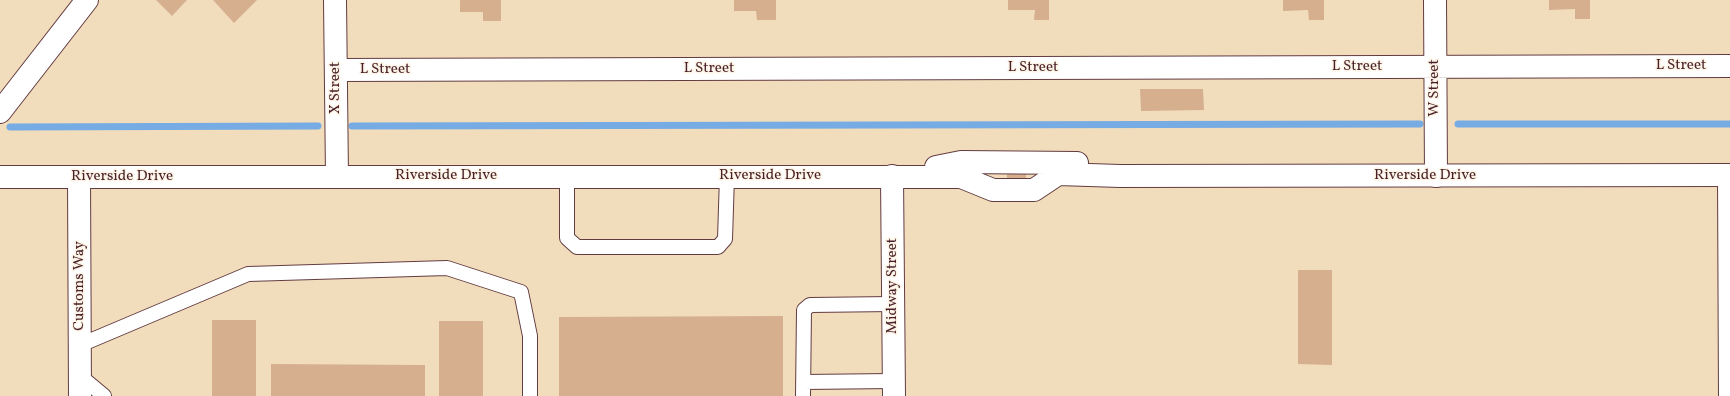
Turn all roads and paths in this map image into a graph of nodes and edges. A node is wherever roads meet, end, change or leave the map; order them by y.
1 (87, 0) edge
2 (335, 0) edge
3 (1435, 0) edge
4 (1730, 66) edge
5 (1435, 67) junction
6 (336, 70) junction
7 (0, 112) edge
8 (1729, 175) edge
9 (0, 176) edge
10 (336, 176) junction
11 (567, 176) junction
12 (727, 176) junction
13 (892, 176) junction
14 (1436, 176) junction
15 (79, 177) junction
16 (893, 304) junction
17 (80, 345) junction
18 (803, 382) junction
19 (80, 386) edge
20 (893, 388) edge
21 (104, 396) edge
22 (530, 396) edge
23 (803, 396) edge
24 (1730, 396) edge

1 - 7 street
2 - 6 street, X Street
3 - 5 street, W Street
4 - 5 street, L Street
5 - 6 street, L Street
5 - 14 street, W Street
6 - 10 street, X Street
8 - 14 street, Riverside Drive
8 - 24 street
9 - 15 street, Riverside Drive
10 - 11 street, Riverside Drive
10 - 15 street, Riverside Drive
11 - 12 street, Riverside Drive
11 - 12 lane
12 - 13 street, Riverside Drive
13 - 14 street, Riverside Drive
13 - 16 street, Midway Street
15 - 17 street, Customs Way
16 - 18 lane
16 - 20 street, Midway Street
17 - 19 street, Customs Way
17 - 22 lane
18 - 20 lane
18 - 23 lane
19 - 21 lane

